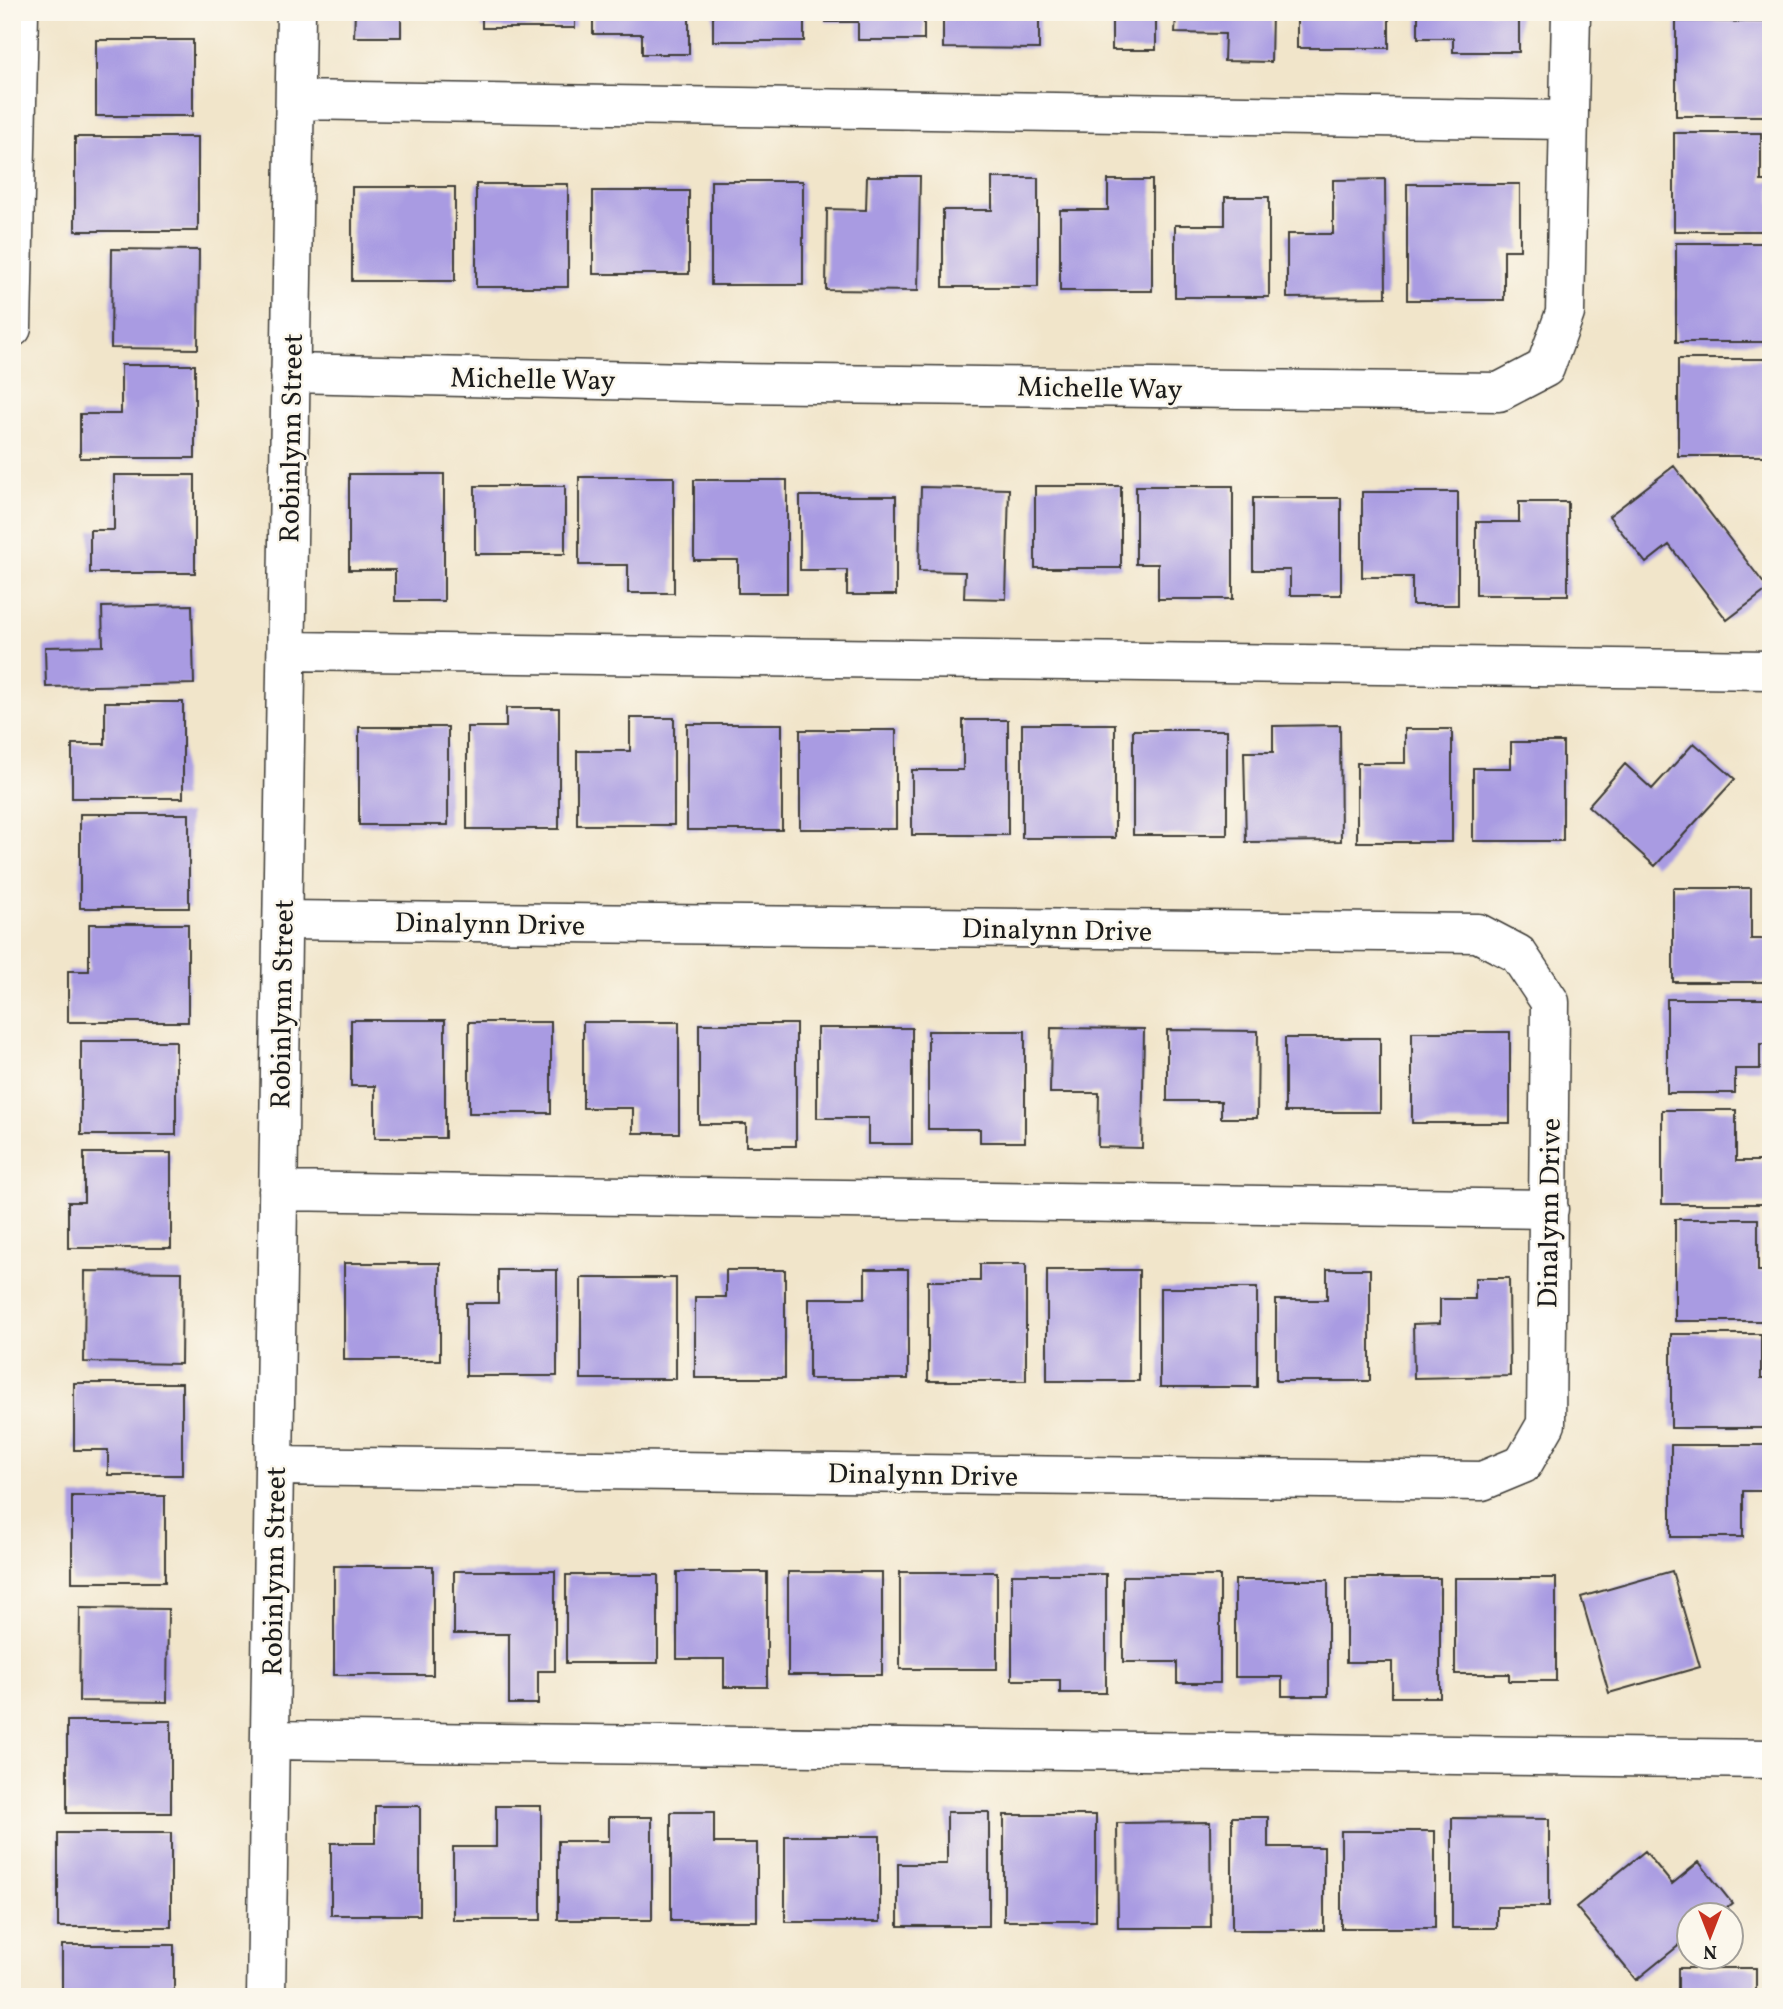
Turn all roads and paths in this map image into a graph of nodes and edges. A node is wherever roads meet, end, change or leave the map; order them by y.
1 (19, 12) edge
2 (296, 12) edge
3 (1571, 12) edge
4 (295, 100) junction
5 (1569, 120) junction
6 (12, 328) edge
7 (290, 373) junction
8 (287, 651) junction
9 (1771, 670) edge
10 (282, 920) junction
11 (278, 1191) junction
12 (1549, 1209) junction
13 (274, 1466) junction
14 (270, 1740) junction
15 (1771, 1759) edge
16 (266, 1997) edge

1 - 6 street
2 - 4 street, Robinlynn Street
3 - 5 street, Michelle Way
4 - 5 street
4 - 7 street, Robinlynn Street
5 - 7 street, Michelle Way
7 - 8 street, Robinlynn Street
8 - 9 street
8 - 10 street, Robinlynn Street
10 - 11 street, Robinlynn Street
10 - 12 street, Dinalynn Drive
11 - 12 street
11 - 13 street, Robinlynn Street
12 - 13 street, Dinalynn Drive
13 - 14 street, Robinlynn Street
14 - 15 street
14 - 16 street, Robinlynn Street

